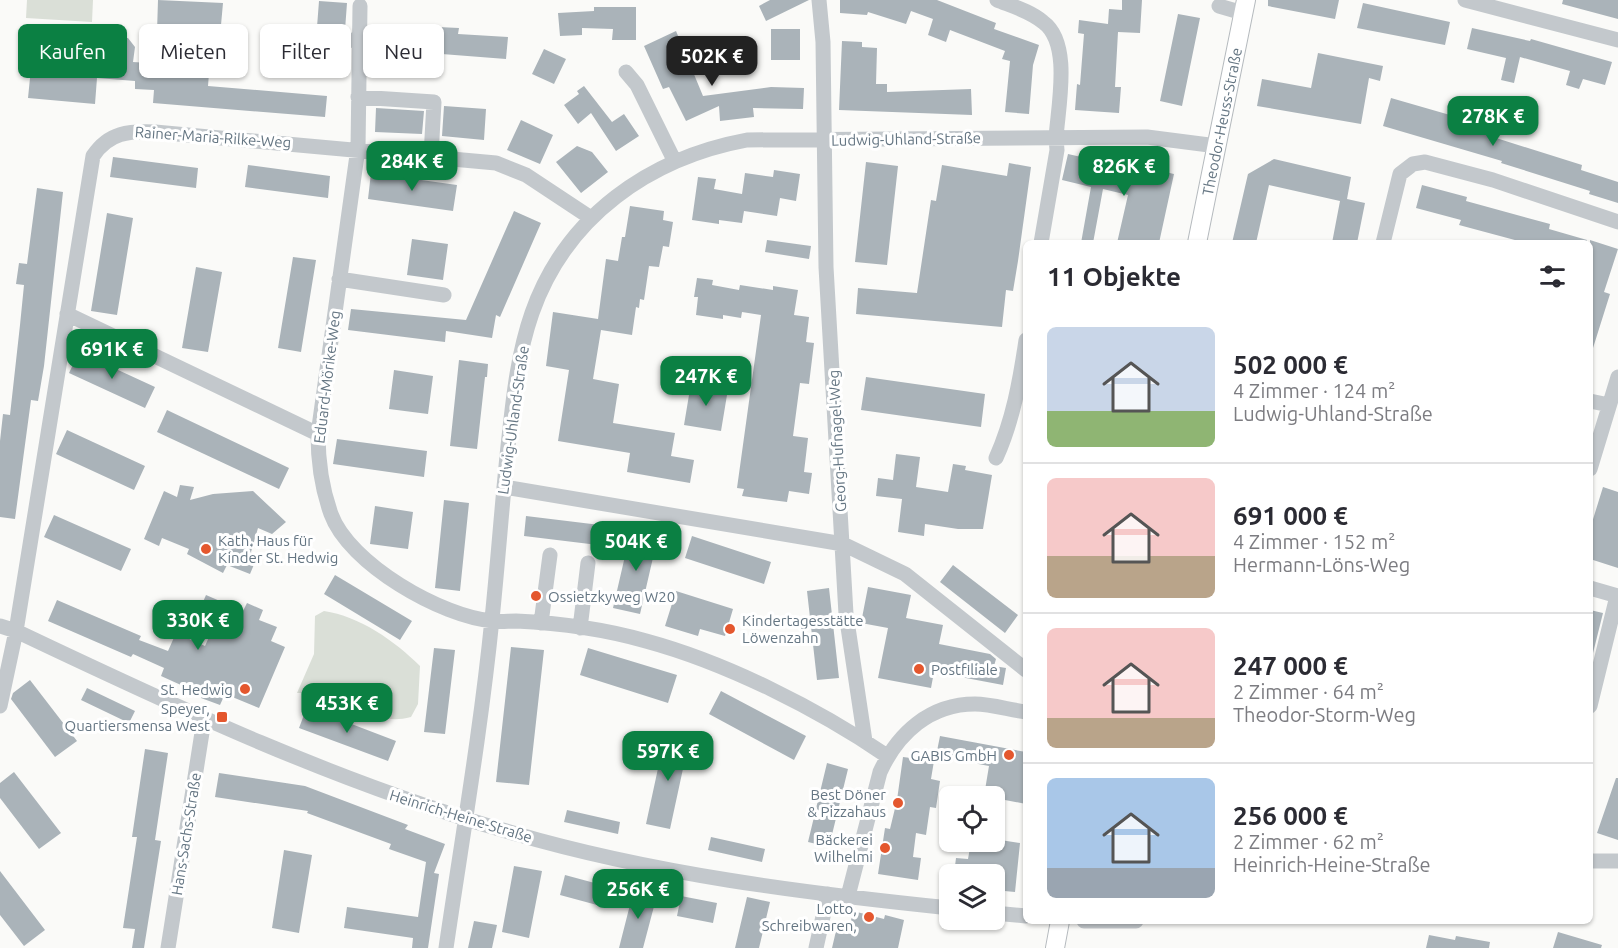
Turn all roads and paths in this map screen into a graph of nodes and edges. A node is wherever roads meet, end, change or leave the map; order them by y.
1 (819, 0) edge
2 (996, 0) edge
3 (1465, 0) edge
4 (360, 6) dead end
5 (1219, 6) dead end
6 (1245, 7) edge
7 (351, 40) edge
8 (1618, 40) edge
9 (359, 41) junction
10 (626, 72) dead end
11 (358, 96) junction
12 (1056, 138) junction
13 (825, 140) junction
14 (1216, 146) junction
15 (358, 148) junction
16 (431, 156) junction
17 (674, 160) junction
18 (591, 218) junction
19 (1618, 222) edge
20 (1042, 240) edge
21 (1198, 240) edge
22 (1384, 240) edge
23 (339, 279) junction
24 (444, 295) dead end
25 (67, 315) junction
26 (1023, 358) edge
27 (1618, 376) edge
28 (1593, 402) edge
29 (1609, 405) junction
30 (318, 434) junction
31 (996, 458) dead end
32 (1593, 459) edge
33 (504, 487) junction
34 (843, 544) junction
35 (550, 555) dead end
36 (588, 563) dead end
37 (1593, 589) edge
38 (1618, 596) edge
39 (492, 621) junction
40 (541, 623) junction
41 (0, 626) edge
42 (580, 628) junction
43 (16, 631) junction
44 (1023, 668) edge
45 (1593, 694) edge
46 (0, 706) edge
47 (1023, 712) edge
48 (204, 720) junction
49 (865, 741) junction
50 (887, 756) junction
51 (465, 819) junction
52 (1593, 861) edge
53 (1618, 861) edge
54 (828, 894) junction
55 (848, 896) junction
56 (939, 907) edge
57 (1005, 913) edge
58 (1023, 916) edge
59 (1059, 924) edge
60 (168, 948) edge
61 (446, 948) edge
62 (816, 948) edge
63 (1055, 948) edge

1 - 13 street, Georg-Hufnagel-Weg
2 - 12 street
3 - 8 street
4 - 9 street, Eduard-Mörike-Weg
5 - 6 street
6 - 14 main road, Theodor-Heuss-Straße
7 - 9 street
9 - 11 street, Eduard-Mörike-Weg
10 - 17 street
11 - 15 street, Eduard-Mörike-Weg
11 - 16 street
12 - 13 street, Ludwig-Uhland-Straße
12 - 14 street, Ludwig-Uhland-Straße
12 - 20 street
13 - 17 street, Ludwig-Uhland-Straße
13 - 34 street, Georg-Hufnagel-Weg
14 - 21 main road, Theodor-Heuss-Straße
15 - 16 street, Rainer-Maria-Rilke-Weg
15 - 23 street, Eduard-Mörike-Weg
15 - 25 street, Rainer-Maria-Rilke-Weg
16 - 18 street, Rainer-Maria-Rilke-Weg
17 - 18 street, Ludwig-Uhland-Straße
18 - 33 street, Ludwig-Uhland-Straße
19 - 22 street
23 - 24 street
23 - 30 street, Eduard-Mörike-Weg
25 - 30 street
25 - 43 street, Rainer-Maria-Rilke-Weg
26 - 31 street
27 - 29 street
28 - 29 street
29 - 32 street
30 - 39 street, Eduard-Mörike-Weg
33 - 34 street
33 - 39 street, Ludwig-Uhland-Straße
34 - 44 street
34 - 49 street, Georg-Hufnagel-Weg
35 - 40 street
36 - 42 street
37 - 38 street
38 - 45 street
39 - 40 street, Eduard-Mörike-Weg
39 - 51 street, Ludwig-Uhland-Straße
40 - 42 street, Eduard-Mörike-Weg
41 - 43 street, Heinrich-Heine-Straße
42 - 49 street, Eduard-Mörike-Weg
43 - 46 street, Rainer-Maria-Rilke-Weg
43 - 48 street, Heinrich-Heine-Straße
47 - 50 street
48 - 51 street, Heinrich-Heine-Straße
48 - 60 street, Hans-Sachs-Straße
49 - 50 street, Eduard-Mörike-Weg
50 - 55 street
51 - 54 street, Heinrich-Heine-Straße
51 - 61 street, Ludwig-Uhland-Straße
52 - 53 street
54 - 55 street, Heinrich-Heine-Straße
54 - 62 street
55 - 56 street, Heinrich-Heine-Straße
57 - 58 street
59 - 63 main road

